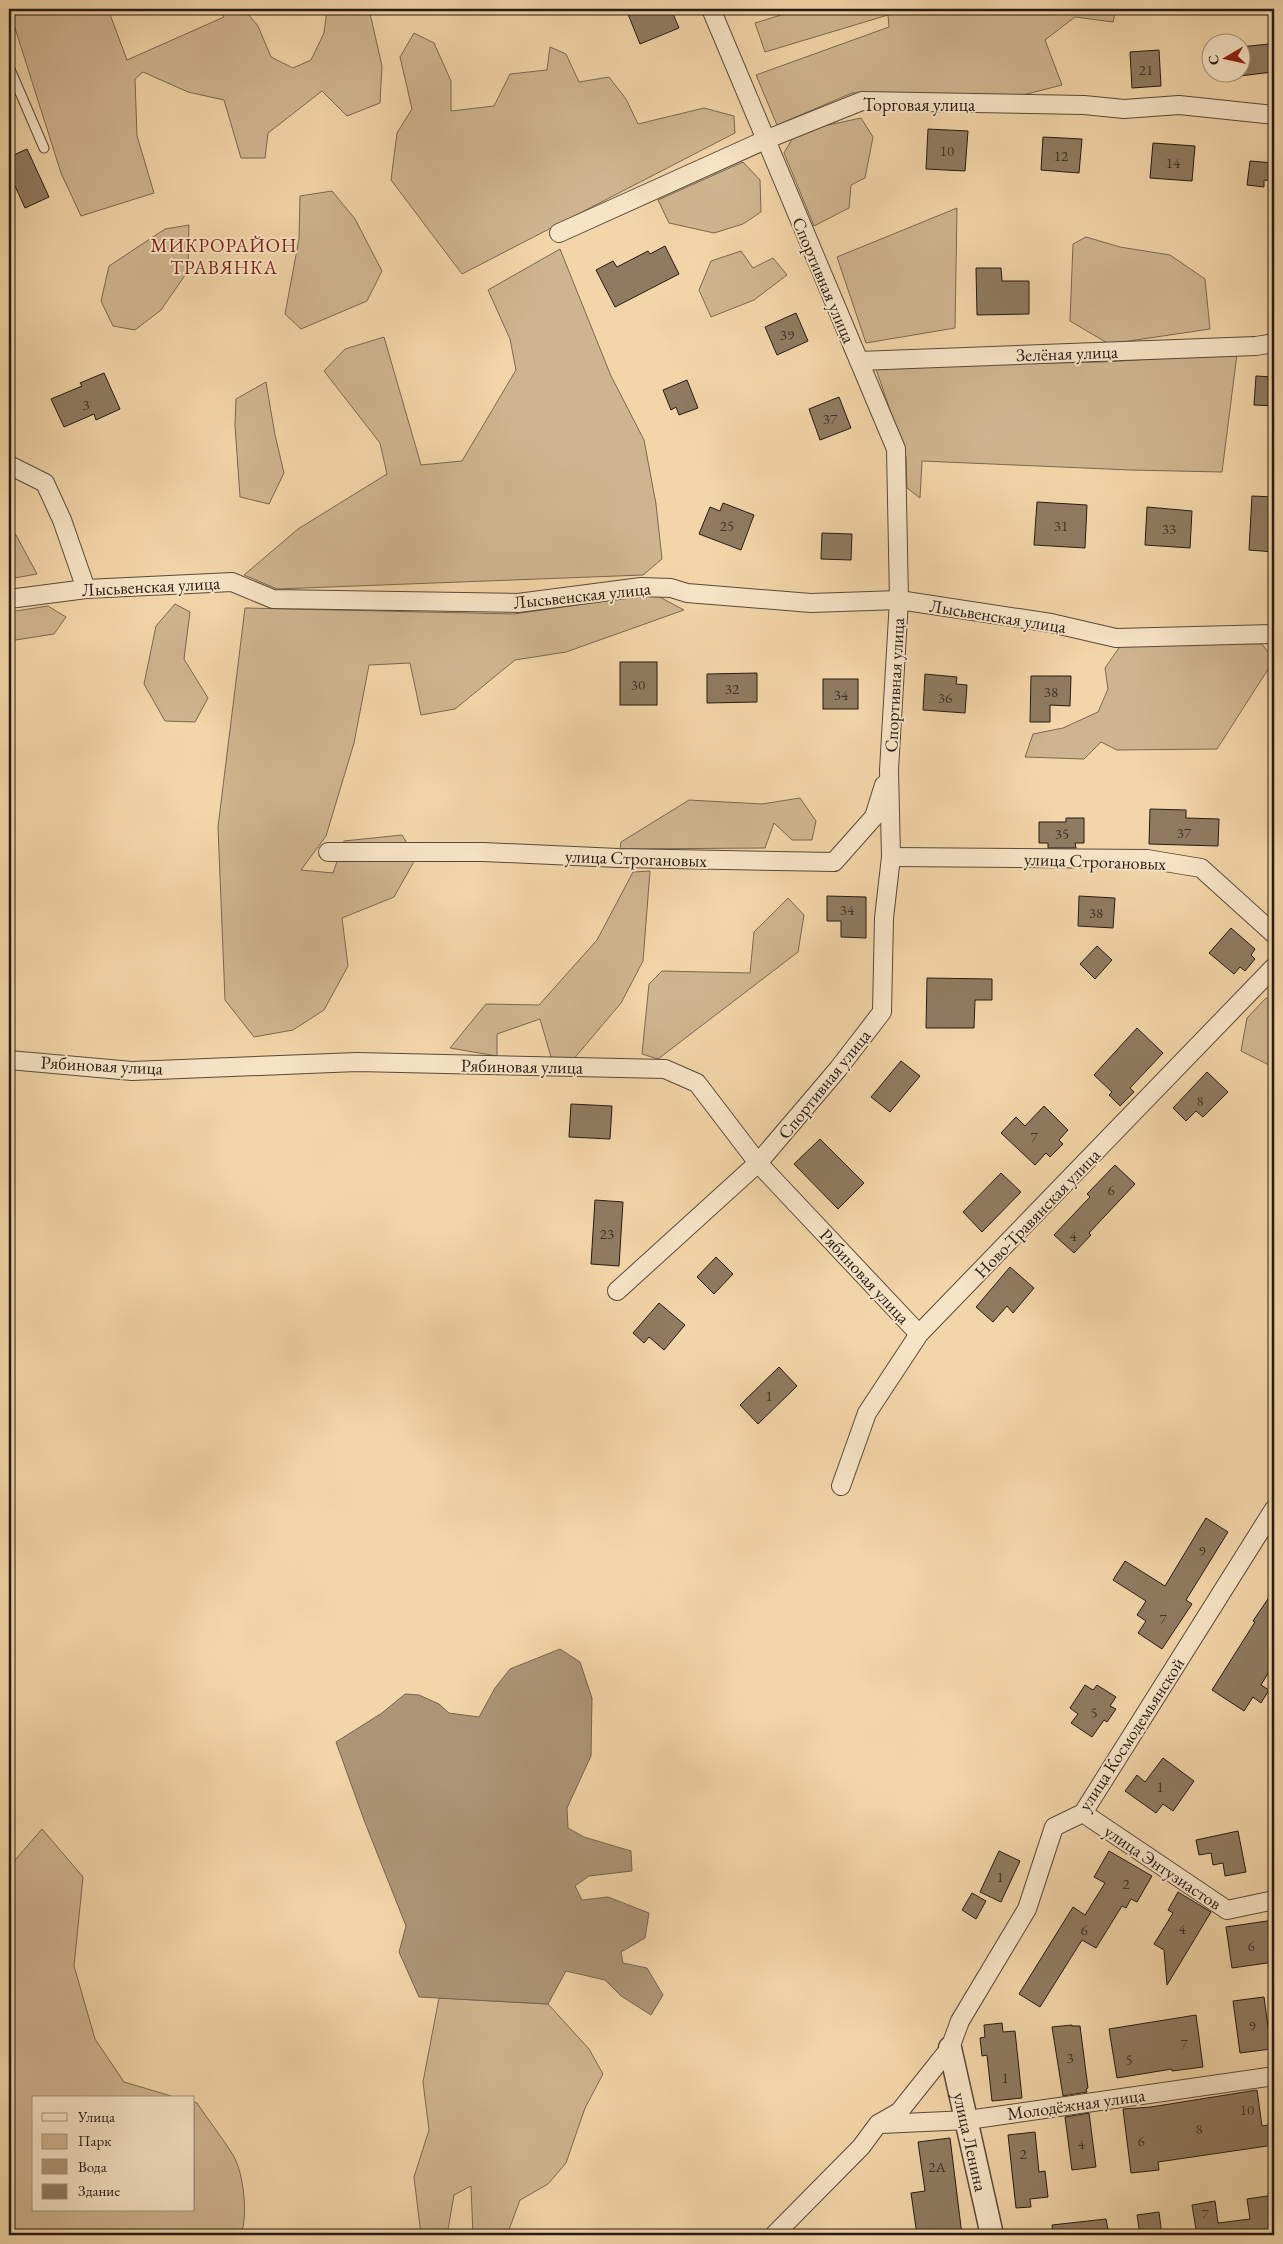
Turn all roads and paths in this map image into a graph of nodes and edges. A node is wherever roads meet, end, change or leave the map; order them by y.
1 (711, 9) edge
2 (9, 67) edge
3 (1274, 115) edge
4 (765, 140) junction
5 (44, 148) dead end
6 (559, 233) dead end
7 (1274, 343) edge
8 (859, 361) junction
9 (9, 465) edge
10 (86, 588) junction
11 (9, 599) edge
12 (899, 600) junction
13 (1274, 634) edge
14 (889, 770) junction
15 (328, 852) dead end
16 (890, 857) junction
17 (1274, 934) edge
18 (1274, 967) edge
19 (9, 1060) edge
20 (758, 1163) junction
21 (617, 1291) dead end
22 (919, 1334) junction
23 (841, 1486) dead end
24 (1273, 1515) edge
25 (1083, 1813) junction
26 (1274, 1900) edge
27 (950, 2048) junction
28 (1274, 2076) edge
29 (968, 2120) junction
30 (878, 2124) junction
31 (774, 2235) edge
32 (992, 2235) edge

1 - 4 street, Спортивная улица
2 - 5 lane
3 - 4 street, Торговая улица
4 - 6 street, Торговая улица
4 - 8 street, Спортивная улица
7 - 8 street, Зелёная улица
8 - 12 street, Спортивная улица
9 - 10 street
10 - 11 street, Лысьвенская улица
10 - 12 street, Лысьвенская улица
12 - 13 street, Лысьвенская улица
12 - 14 street, Спортивная улица
14 - 15 street, улица Строгановых
14 - 16 street, Спортивная улица
16 - 17 street, улица Строгановых
16 - 20 street, Спортивная улица
18 - 22 street, Ново-Травянская улица
19 - 20 street, Рябиновая улица
20 - 21 street, Спортивная улица
20 - 22 street, Рябиновая улица
22 - 23 street, Ново-Травянская улица
24 - 25 street, улица Космодемьянской
25 - 26 street, улица Энтузиастов
25 - 27 street, улица Космодемьянской
27 - 29 street, улица Ленина
27 - 30 street, улица Космодемьянской
28 - 29 street, Молодёжная улица
29 - 30 street, Молодёжная улица
29 - 32 street, улица Ленина
30 - 31 street, улица Космодемьянской

